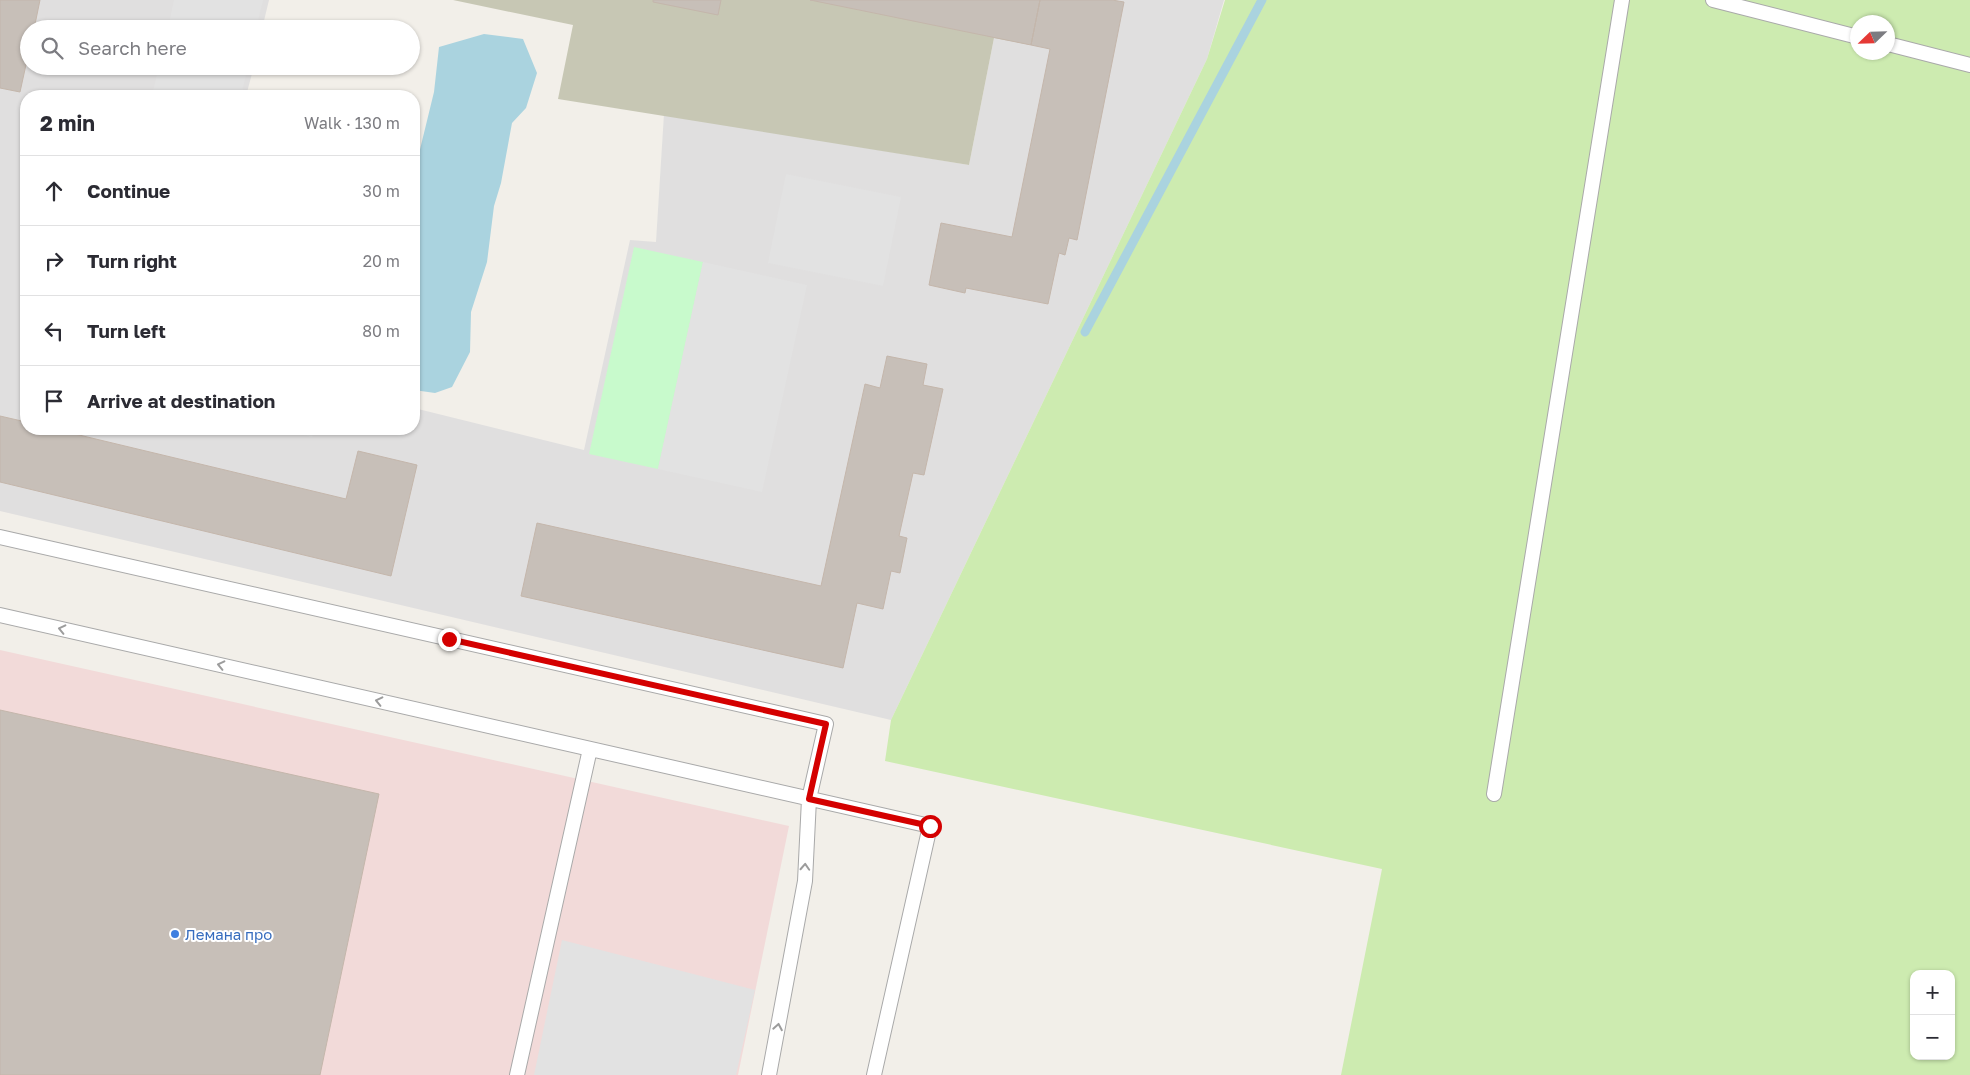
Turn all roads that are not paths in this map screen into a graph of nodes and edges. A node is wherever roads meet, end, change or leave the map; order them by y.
1 (1622, 0) edge
2 (1712, 0) edge
3 (1850, 35) edge
4 (1895, 46) edge
5 (1970, 66) edge
6 (0, 538) edge
7 (0, 615) edge
8 (590, 749) junction
9 (1494, 794) dead end
10 (809, 799) junction
11 (517, 1075) edge
12 (769, 1075) edge
13 (874, 1075) edge

1 - 9 lane
2 - 3 lane
4 - 5 lane
6 - 10 lane
8 -> 7 lane
8 - 10 lane
8 - 11 lane
12 -> 10 lane
10 - 13 lane

